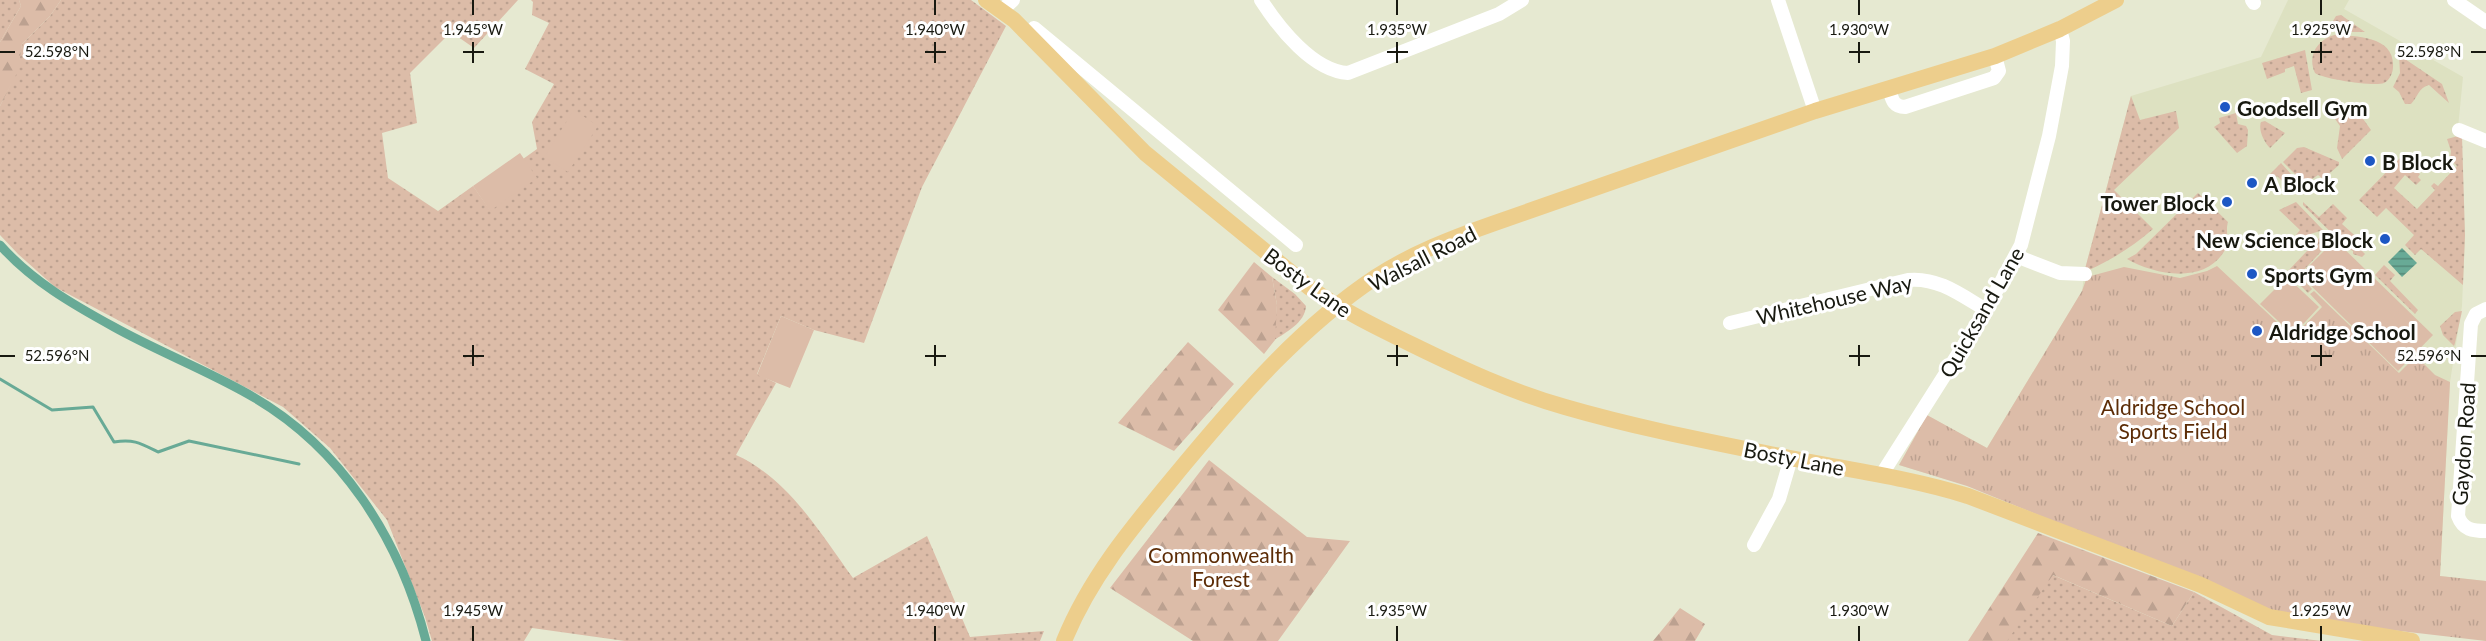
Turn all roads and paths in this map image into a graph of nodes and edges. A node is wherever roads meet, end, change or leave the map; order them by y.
1 (986, 0) edge
2 (1261, 0) edge
3 (1522, 0) edge
4 (1778, 0) edge
5 (2116, 0) edge
6 (2454, 0) edge
7 (1007, 5) edge
8 (2486, 22) edge
9 (1034, 28) dead end
10 (2060, 29) junction
11 (1815, 111) junction
12 (2459, 130) dead end
13 (2486, 141) edge
14 (1224, 185) junction
15 (1207, 206) junction
16 (1296, 245) dead end
17 (2016, 256) junction
18 (2085, 274) dead end
19 (1337, 306) junction
20 (2486, 309) edge
21 (1986, 310) junction
22 (1730, 323) dead end
23 (1791, 458) junction
24 (1882, 474) junction
25 (2486, 531) edge
26 (1754, 545) dead end
27 (1064, 641) edge
28 (2412, 641) edge

1 - 7 main road, Bosty Lane
2 - 3 street
4 - 11 street
5 - 10 main road, Walsall Road
6 - 8 street
7 - 15 main road, Bosty Lane
9 - 14 street, Bosty Lane
10 - 11 main road, Walsall Road
10 - 17 street, Quicksand Lane
11 - 19 main road, Walsall Road
12 - 13 street
14 - 15 street
14 - 16 street, Bosty Lane
15 - 19 main road, Bosty Lane
17 - 18 street
17 - 21 street, Quicksand Lane
19 - 23 main road, Bosty Lane
19 - 27 main road, Walsall Road
20 - 25 street, Gaydon Road
21 - 22 street, Whitehouse Way
21 - 24 street, Quicksand Lane
23 - 24 main road, Bosty Lane
23 - 26 street
24 - 28 main road, Bosty Lane

